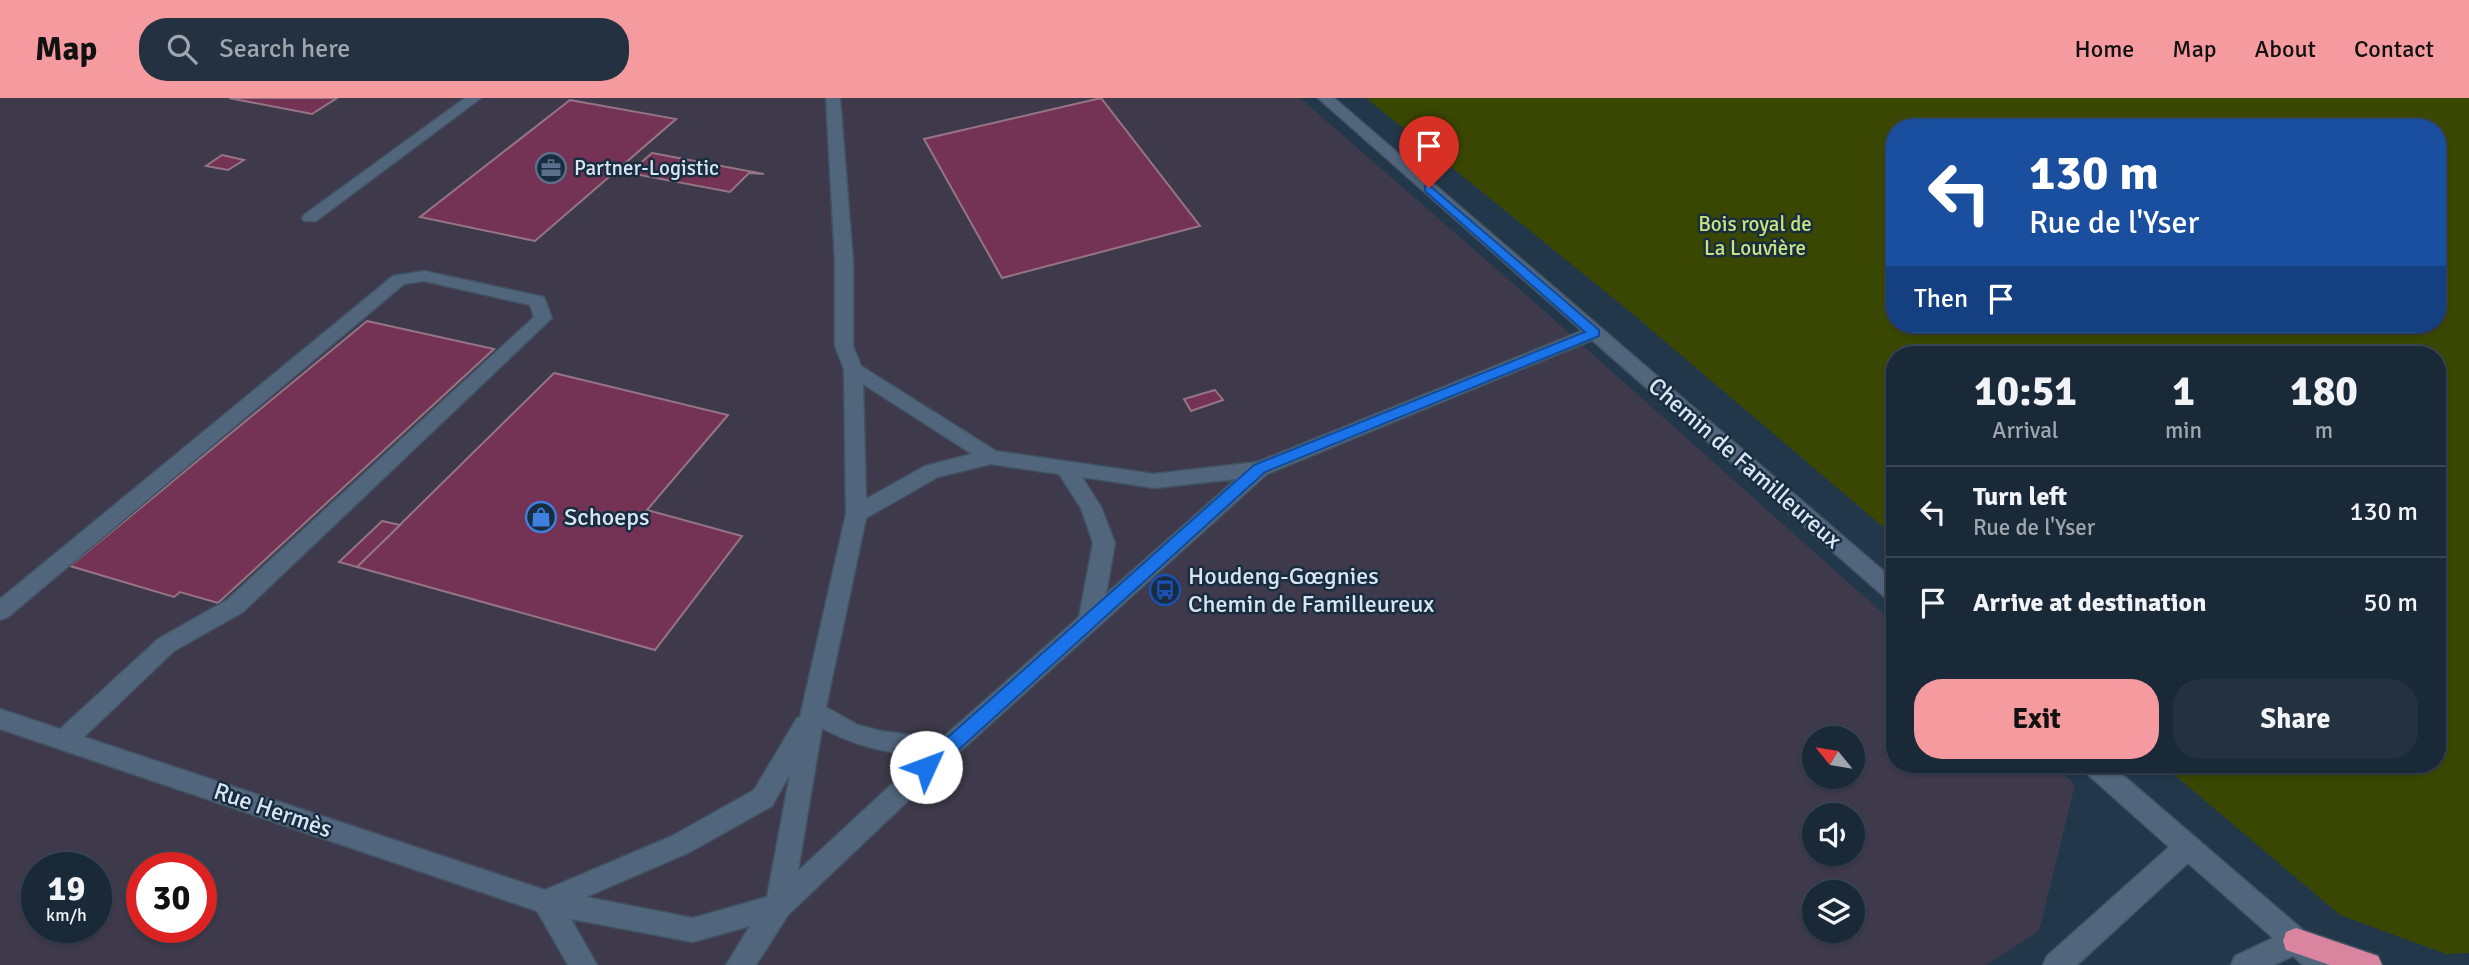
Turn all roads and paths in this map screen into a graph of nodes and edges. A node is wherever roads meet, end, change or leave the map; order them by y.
1 (474, 98) edge
2 (834, 98) edge
3 (1325, 98) edge
4 (310, 218) dead end
5 (1594, 333) junction
6 (853, 369) junction
7 (991, 457) junction
8 (1065, 467) junction
9 (1260, 468) junction
10 (856, 514) junction
11 (1886, 585) edge
12 (0, 611) edge
13 (1090, 620) junction
14 (813, 710) junction
15 (0, 719) edge
16 (65, 740) junction
17 (944, 750) junction
18 (2103, 773) edge
19 (2188, 846) junction
20 (547, 902) junction
21 (779, 906) junction
22 (2296, 942) junction
23 (583, 965) edge
24 (740, 965) edge
25 (2057, 965) edge
26 (2245, 965) edge
27 (2323, 965) edge
28 (2368, 965) edge

1 - 4 street
2 - 6 street
3 - 5 street, Chemin de Familleureux
5 - 9 street
5 - 11 street, Chemin de Familleureux
6 - 7 street
6 - 10 street
7 - 8 street
7 - 10 street
8 - 9 street
8 - 13 street
9 - 13 street
10 - 14 street
12 - 16 street
13 - 17 street
14 - 17 street
14 - 20 street
14 - 21 street
15 - 16 street, Rue Hermès
16 - 20 street, Rue Hermès
17 - 21 street
18 - 19 street
19 - 22 street
19 - 25 street
20 - 21 street, Rue Hermès
20 - 23 street
21 - 24 street
22 - 26 street
22 - 27 street
22 - 28 highway

